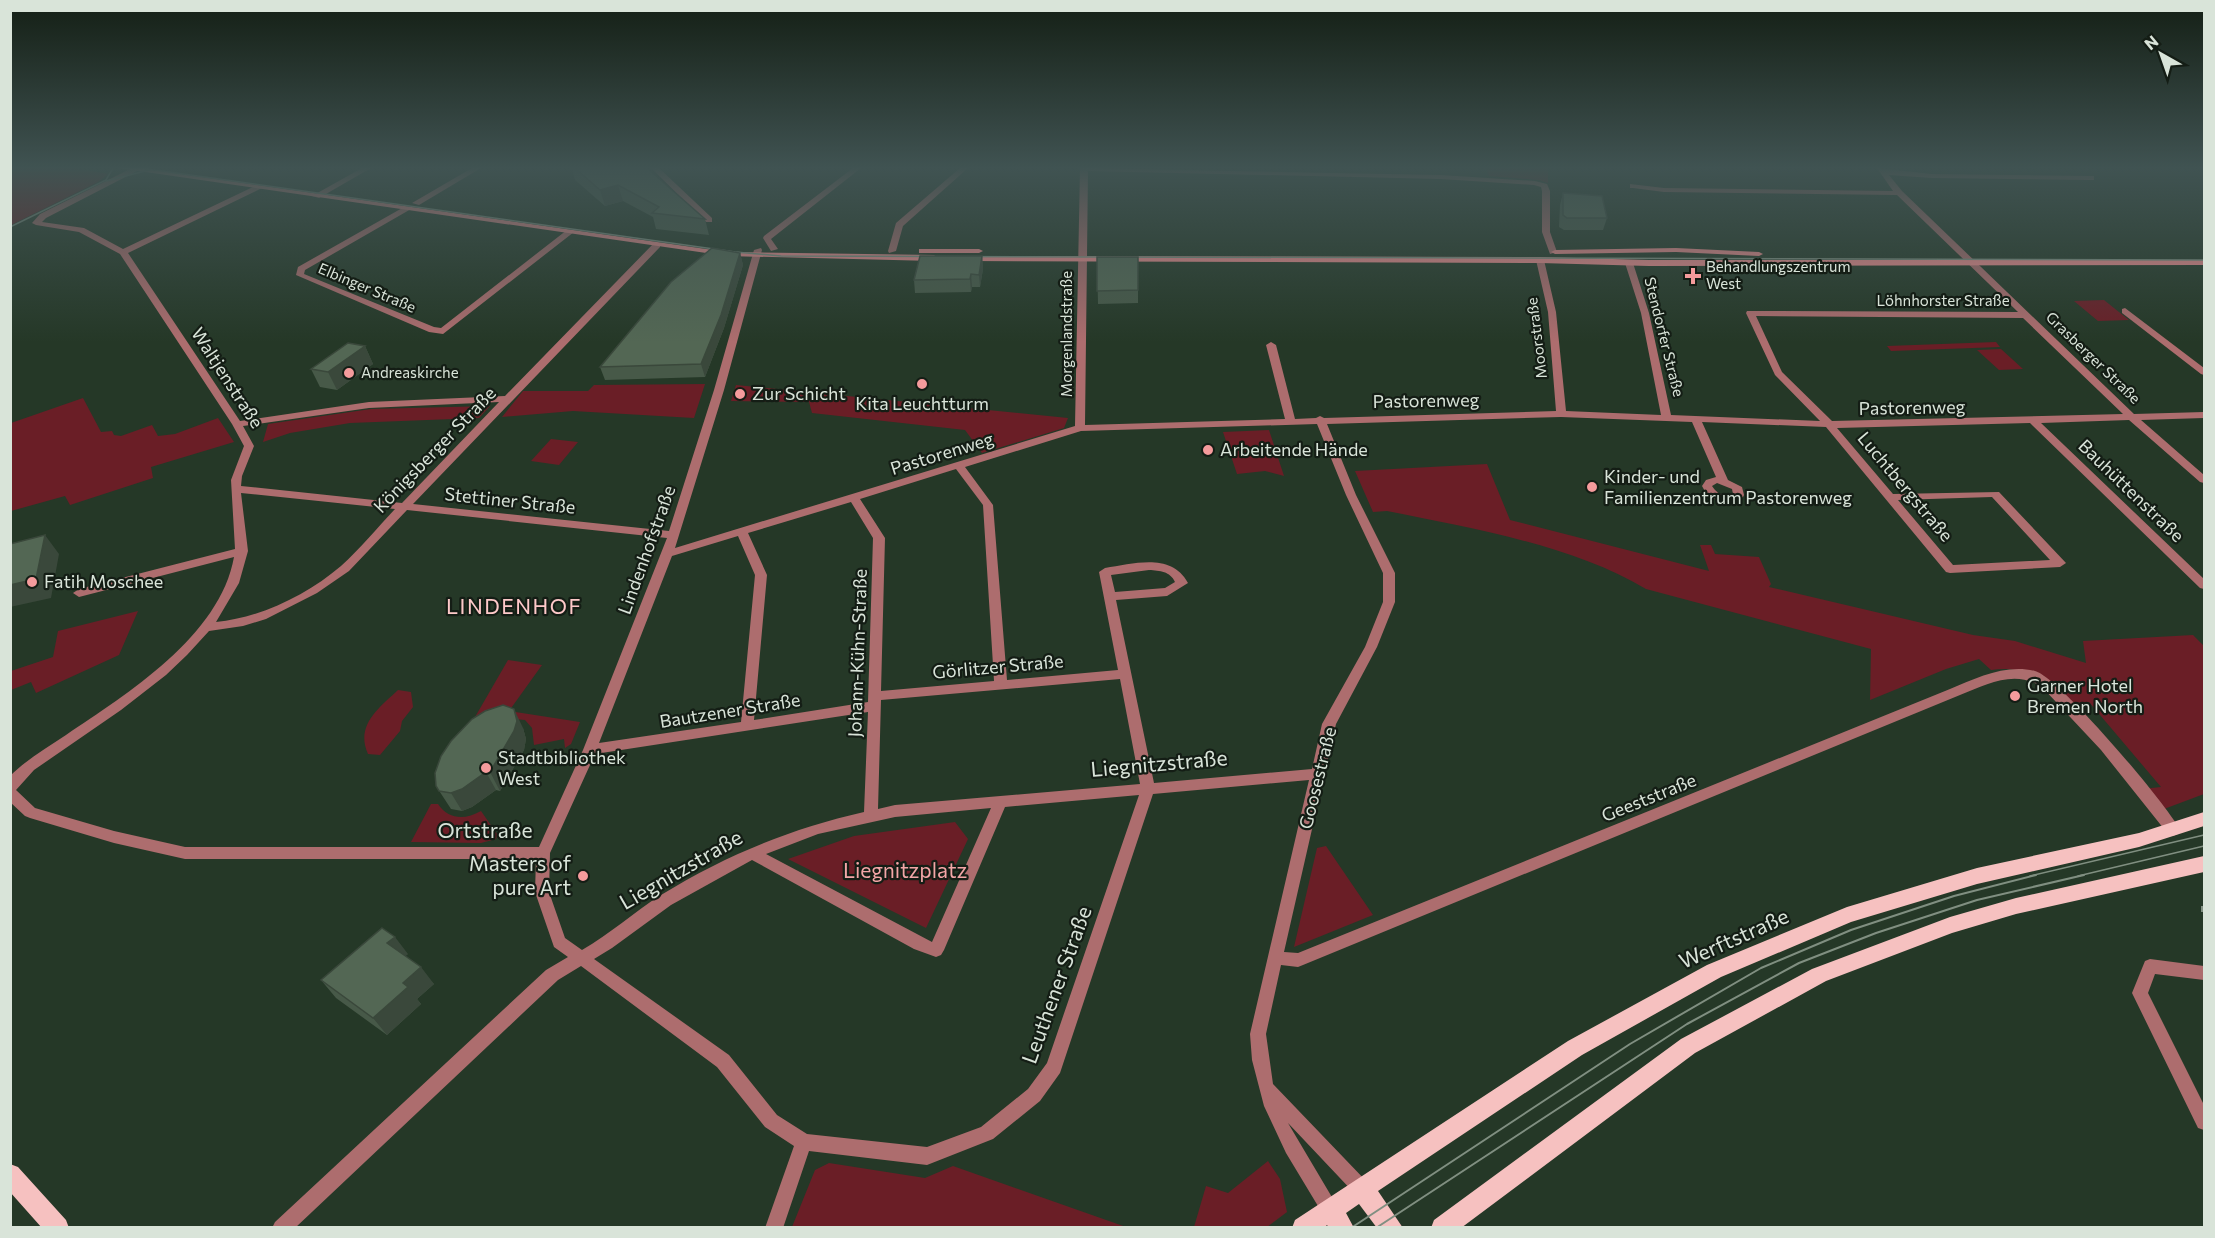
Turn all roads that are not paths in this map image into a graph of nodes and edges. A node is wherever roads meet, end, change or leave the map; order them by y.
1 (54, 226) edge
2 (178, 226) edge
3 (377, 226) edge
4 (526, 226) edge
5 (576, 226) edge
6 (783, 226) edge
7 (899, 226) edge
8 (1083, 226) edge
9 (1546, 226) edge
10 (1933, 226) edge
11 (570, 232) junction
12 (657, 245) junction
13 (774, 249) junction
14 (892, 251) junction
15 (123, 252) junction
16 (1552, 252) junction
17 (757, 253) junction
18 (1083, 254) junction
19 (1964, 255) junction
20 (2205, 255) edge
21 (1540, 260) junction
22 (1629, 263) junction
23 (1972, 263) junction
24 (2205, 263) edge
25 (2126, 311) dead end
26 (1750, 314) joint
27 (2028, 315) junction
28 (1271, 345) dead end
29 (2205, 372) edge
30 (507, 399) junction
31 (1561, 414) junction
32 (2205, 415) edge
33 (1320, 419) junction
34 (1667, 419) junction
35 (2134, 419) junction
36 (1290, 420) junction
37 (1696, 420) junction
38 (2034, 421) junction
39 (237, 424) junction
40 (1829, 424) junction
41 (1080, 428) junction
42 (959, 466) junction
43 (2205, 480) edge
44 (1724, 481) dead end
45 (236, 489) junction
46 (1889, 497) junction
47 (854, 498) junction
48 (404, 506) junction
49 (742, 532) junction
50 (673, 535) junction
51 (242, 551) junction
52 (667, 554) junction
53 (2205, 585) edge
54 (79, 593) dead end
55 (1110, 596) junction
56 (205, 627) junction
57 (1124, 674) junction
58 (1001, 684) junction
59 (875, 701) junction
60 (747, 727) junction
61 (590, 750) junction
62 (1317, 774) junction
63 (12, 787) edge
64 (1148, 788) junction
65 (1001, 801) junction
66 (871, 815) junction
67 (2205, 819) edge
68 (2173, 830) junction
69 (543, 853) junction
70 (752, 853) junction
71 (2205, 864) edge
72 (580, 958) junction
73 (1275, 958) junction
74 (2205, 973) edge
75 (1266, 1087) junction
76 (2205, 1122) edge
77 (804, 1142) junction
78 (10, 1175) edge
79 (1362, 1189) junction
80 (1336, 1219) edge
81 (58, 1227) edge
82 (281, 1227) edge
83 (774, 1227) edge
84 (1303, 1227) edge
85 (1392, 1227) edge
86 (1442, 1227) edge

1 - 15 street, Waltjenstraße
2 - 15 street
3 - 11 street, Elbinger Straße
4 - 11 main road
5 - 17 main road
6 - 13 street
7 - 14 street
8 - 18 street, Morgenlandstraße
9 - 16 street
10 - 19 street, Grasberger Straße
11 - 12 main road
12 - 17 main road
12 - 30 street, Königsberger Straße
13 - 14 main road
13 - 17 main road
14 - 18 main road
15 - 39 street, Waltjenstraße
16 - 18 main road
16 - 19 main road
17 - 18 main road
17 - 50 street, Lindenhofstraße
18 - 21 main road
18 - 41 street, Morgenlandstraße
19 - 20 main road
19 - 23 street, Grasberger Straße
21 - 22 main road
21 - 31 street, Moorstraße
22 - 23 main road
22 - 34 street, Stendorfer Straße
23 - 24 main road
23 - 27 street, Grasberger Straße
25 - 29 street
26 - 27 street, Löhnhorster Straße
26 - 40 street, Luchtbergstraße
27 - 35 street, Grasberger Straße
28 - 36 street
30 - 39 street
30 - 48 street, Königsberger Straße
31 - 33 street, Pastorenweg
31 - 34 street, Pastorenweg
32 - 35 street, Pastorenweg
33 - 36 street, Pastorenweg
33 - 62 street, Goosestraße
34 - 37 street, Pastorenweg
35 - 38 street, Pastorenweg
35 - 43 street, Grasberger Straße
36 - 41 street, Pastorenweg
37 - 40 street, Pastorenweg
37 - 44 street
38 - 40 street, Pastorenweg
38 - 53 street, Bauhüttenstraße
39 - 45 street, Waltjenstraße
40 - 46 street, Luchtbergstraße
41 - 42 street, Pastorenweg
42 - 47 street, Pastorenweg
42 - 58 street
45 - 48 street, Stettiner Straße
45 - 51 street, Waltjenstraße
46 - 46 street, Luchtbergstraße
47 - 49 street, Pastorenweg
47 - 59 street, Johann-Kühn-Straße
48 - 50 street, Stettiner Straße
48 - 56 street, Königsberger Straße
49 - 52 street, Pastorenweg
49 - 60 street
50 - 52 street, Lindenhofstraße
51 - 54 street
51 - 56 street, Waltjenstraße
52 - 61 street, Lindenhofstraße
55 - 55 street
55 - 57 street
56 - 63 street, Waltjenstraße
57 - 58 street, Görlitzer Straße
57 - 64 street
58 - 59 street, Görlitzer Straße
59 - 60 street, Bautzener Straße
59 - 66 street, Johann-Kühn-Straße
60 - 61 street, Bautzener Straße
61 - 69 street, Lindenhofstraße
62 - 64 street, Liegnitzstraße
62 - 73 street, Goosestraße
63 - 69 street, Ortstraße
64 - 65 street, Liegnitzstraße
64 - 77 street, Leuthener Straße
65 - 66 street, Liegnitzstraße
65 - 70 street
66 - 70 street, Liegnitzstraße
67 - 68 main road, Werftstraße
68 - 73 street, Geeststraße
68 - 79 main road, Werftstraße
69 - 72 street, Ortstraße
70 - 72 street, Liegnitzstraße
71 - 86 main road
72 - 77 street, Ortstraße
72 - 82 street, Liegnitzstraße
73 - 75 street, Goosestraße
74 - 76 street
75 - 79 street, Goosestraße
75 - 80 street, Goosestraße
77 - 83 street
78 - 81 main road
79 - 80 main road, Werftstraße
79 - 85 main road
80 - 84 main road, Werftstraße

